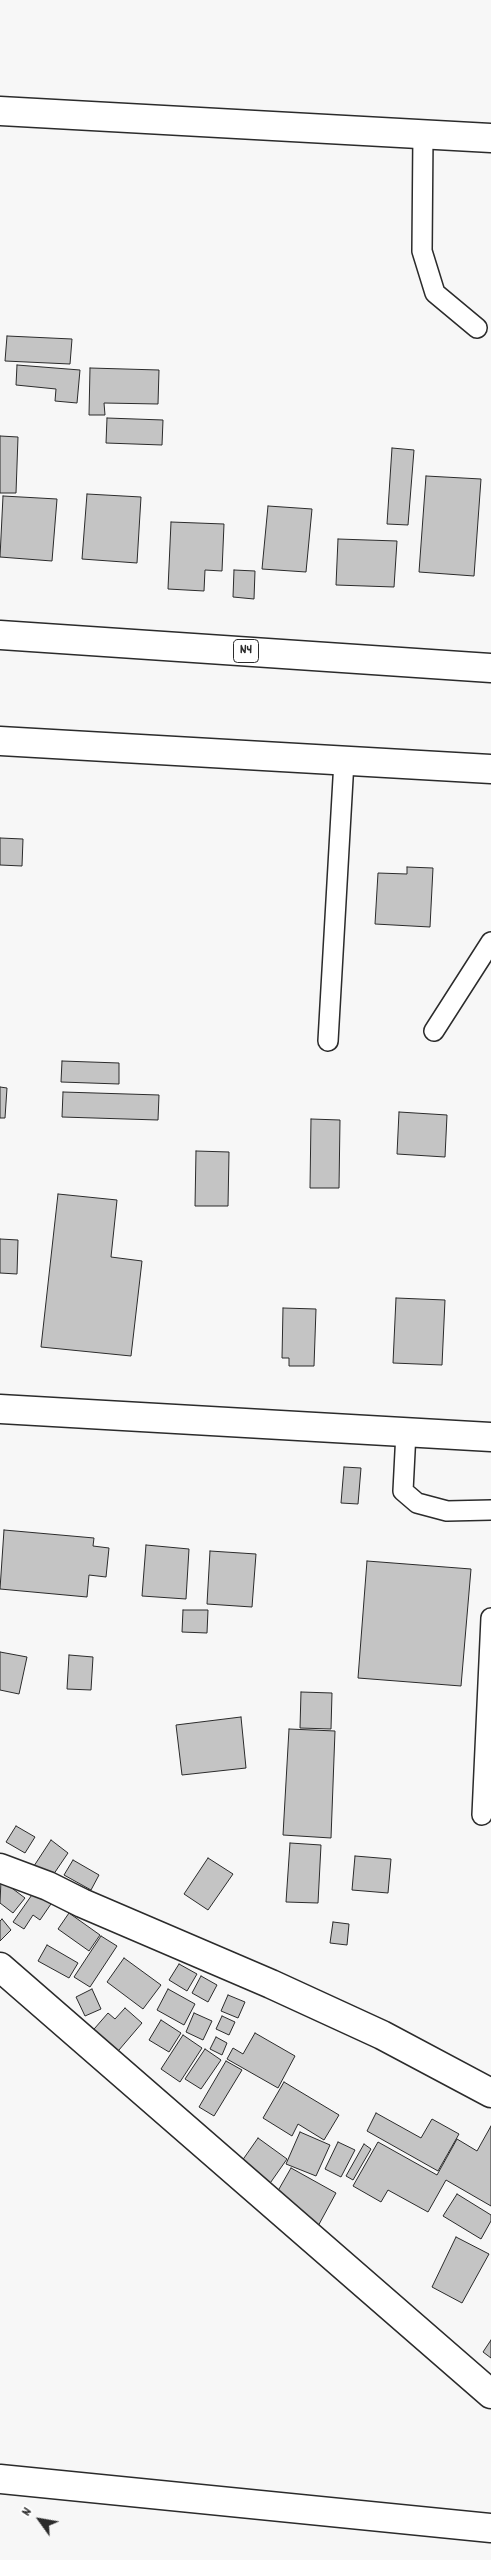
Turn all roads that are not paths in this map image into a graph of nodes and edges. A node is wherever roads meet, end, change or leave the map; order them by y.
1 (0, 111) edge
2 (423, 134) junction
3 (491, 138) edge
4 (477, 328) dead end
5 (0, 635) edge
6 (491, 668) edge
7 (0, 741) edge
8 (344, 761) junction
9 (491, 769) edge
10 (491, 942) edge
11 (434, 1031) dead end
12 (328, 1041) dead end
13 (0, 1409) edge
14 (406, 1432) junction
15 (491, 1437) edge
16 (491, 1510) edge
17 (491, 1618) edge
18 (482, 1815) dead end
19 (0, 1868) edge
20 (0, 1967) edge
21 (491, 2093) edge
22 (491, 2394) edge
23 (0, 2479) edge
24 (491, 2528) edge

1 - 2 main road
2 - 3 main road
2 - 4 lane
5 - 6 main road, N4
7 - 8 main road
8 - 9 main road
8 - 12 lane
10 - 11 lane
13 - 14 main road
14 - 15 main road
14 - 16 lane
17 - 18 lane
19 - 21 main road
20 - 22 main road
23 - 24 main road

